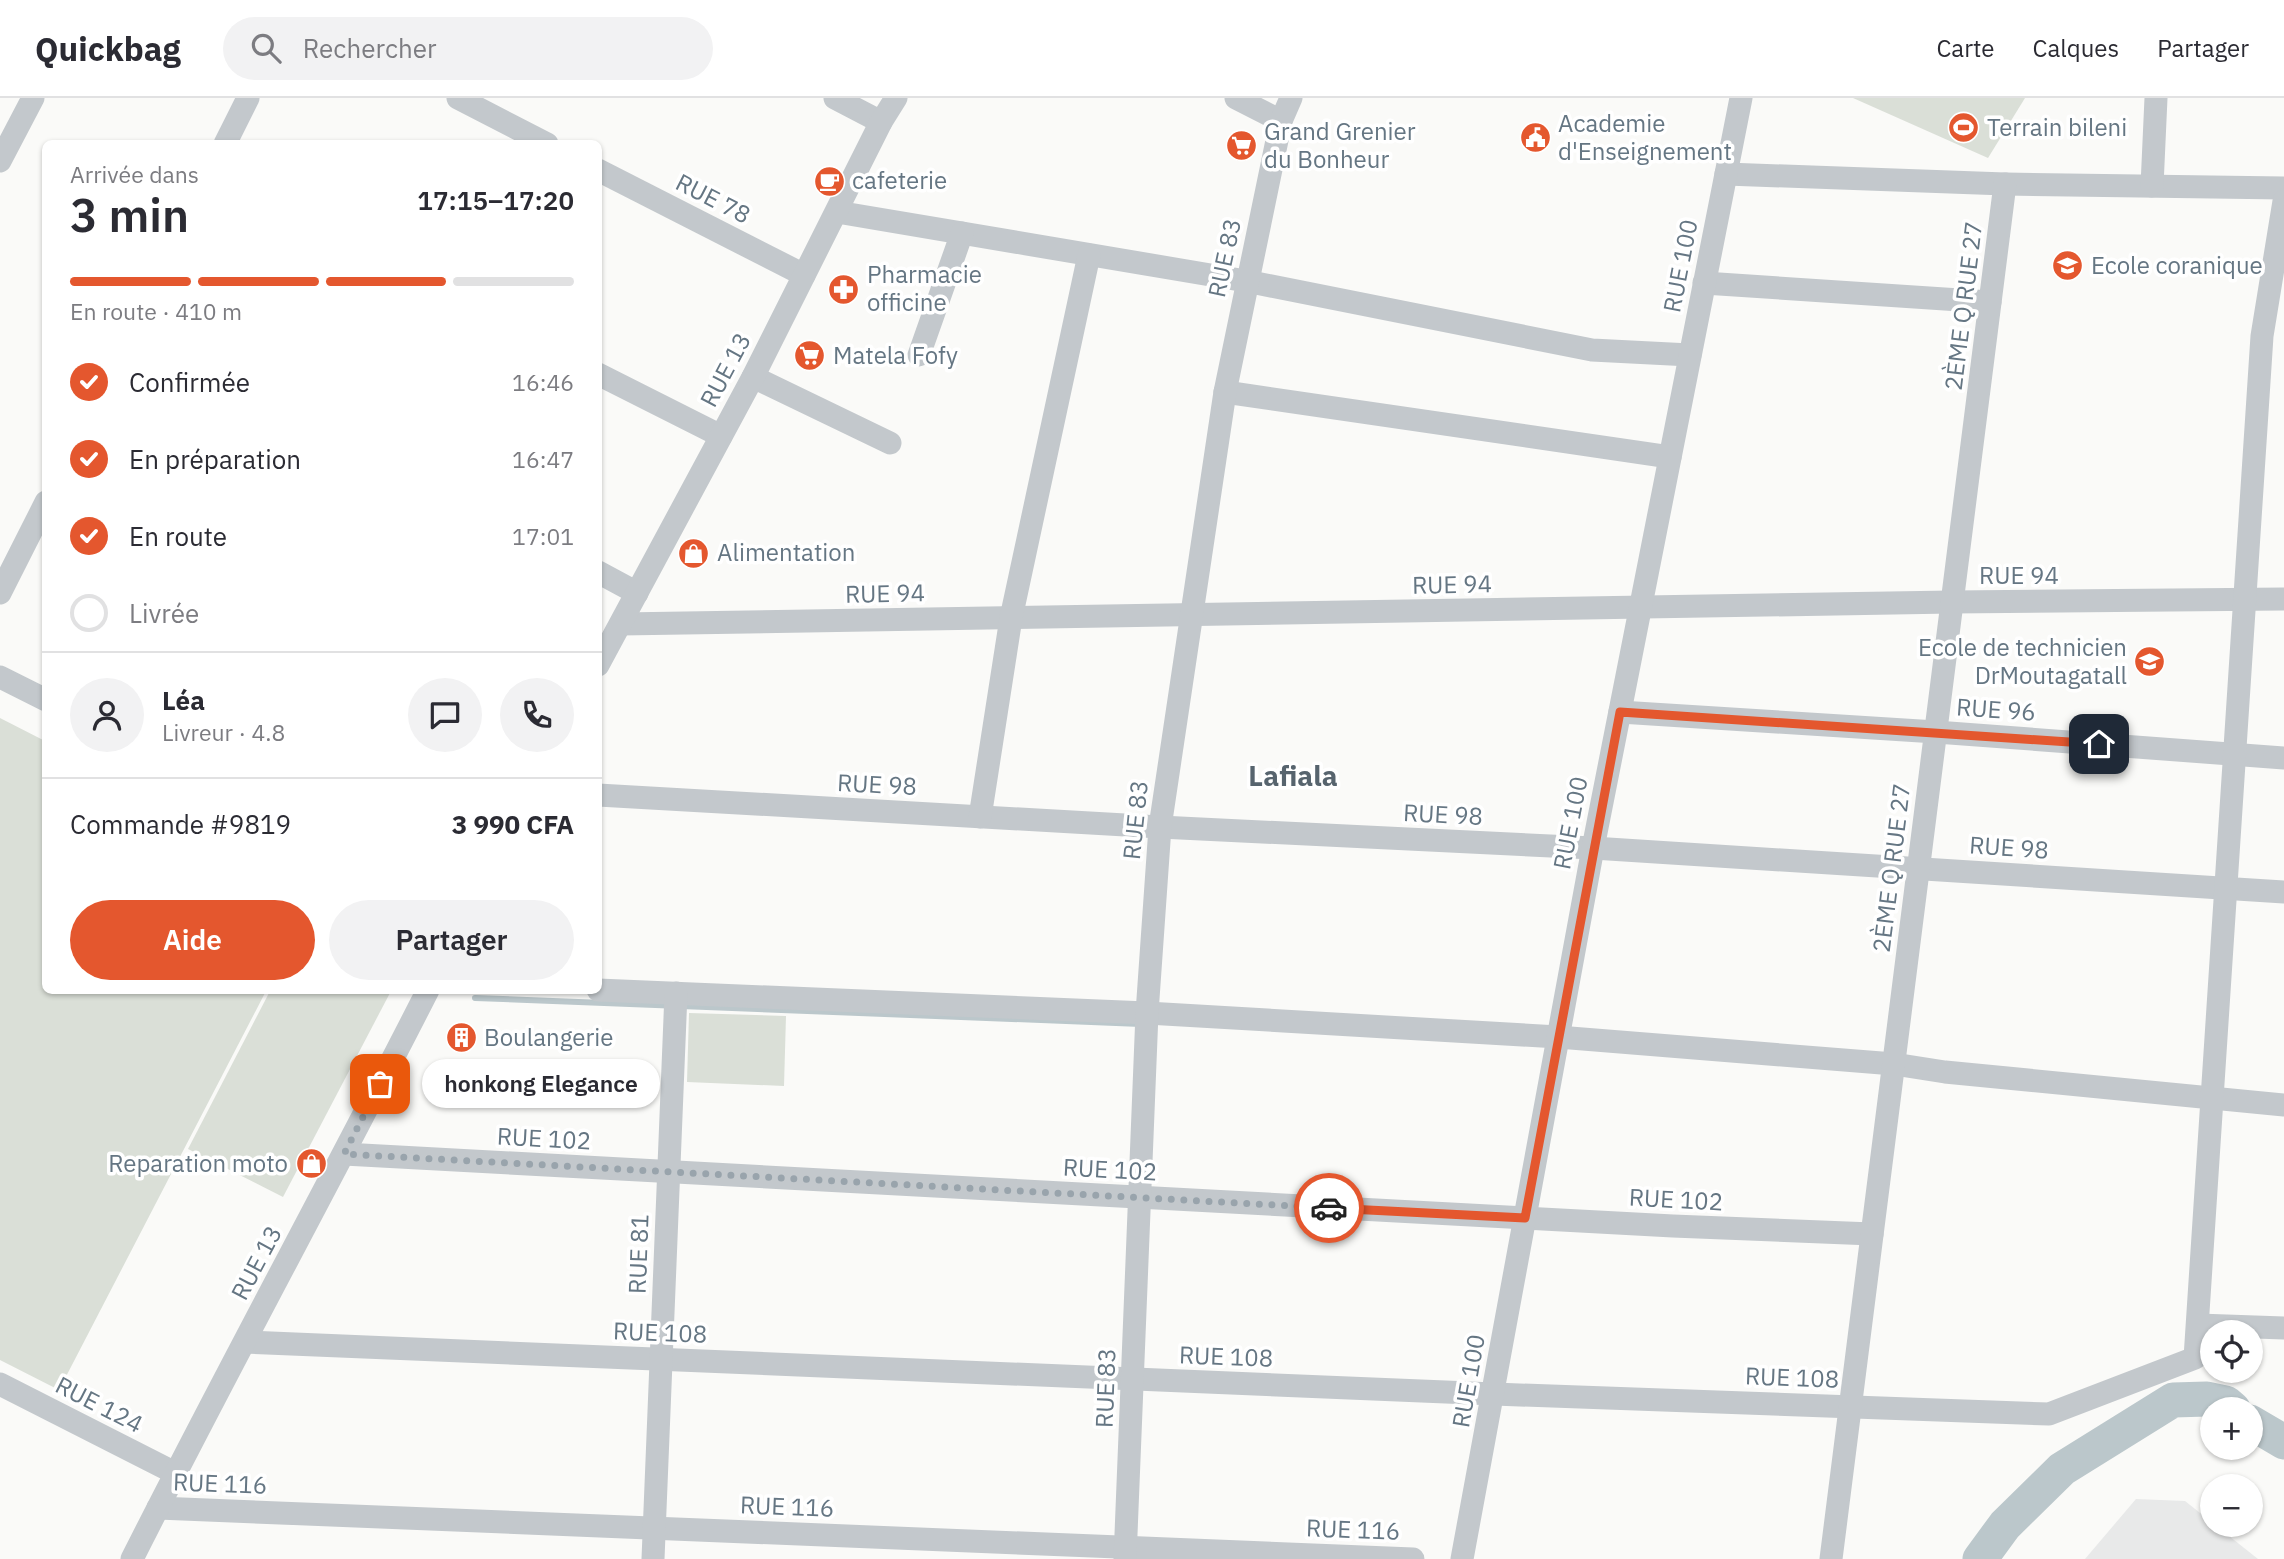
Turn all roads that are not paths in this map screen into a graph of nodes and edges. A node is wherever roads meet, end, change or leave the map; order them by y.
1 (33, 98) edge
2 (248, 98) edge
3 (458, 98) edge
4 (835, 98) edge
5 (896, 98) edge
6 (1236, 98) edge
7 (1291, 98) edge
8 (1741, 98) edge
9 (2157, 98) edge
10 (1280, 121) junction
11 (881, 122) junction
12 (227, 140) edge
13 (539, 140) edge
14 (0, 161) edge
15 (602, 172) edge
16 (1726, 174) junction
17 (2006, 184) junction
18 (2152, 186) junction
19 (2284, 188) edge
20 (2284, 201) edge
21 (837, 212) junction
22 (962, 233) junction
23 (1089, 255) junction
24 (804, 275) junction
25 (1246, 281) junction
26 (1704, 283) junction
27 (1990, 302) junction
28 (2273, 338) edge
29 (919, 355) dead end
30 (1690, 355) junction
31 (602, 376) edge
32 (753, 377) junction
33 (1225, 392) junction
34 (721, 436) junction
35 (890, 443) dead end
36 (1670, 457) junction
37 (42, 509) edge
38 (602, 574) edge
39 (0, 593) edge
40 (637, 593) junction
41 (2284, 599) edge
42 (2245, 600) junction
43 (1952, 602) junction
44 (1640, 609) junction
45 (1190, 615) junction
46 (1011, 618) junction
47 (621, 624) junction
48 (602, 658) edge
49 (0, 677) edge
50 (42, 698) edge
51 (1620, 712) junction
52 (1936, 732) junction
53 (2235, 755) junction
54 (2284, 758) edge
55 (602, 795) edge
56 (980, 817) junction
57 (1160, 827) junction
58 (1593, 848) junction
59 (1919, 868) junction
60 (2227, 888) junction
61 (2284, 892) edge
62 (602, 990) edge
63 (676, 993) junction
64 (426, 994) edge
65 (1147, 1013) junction
66 (1558, 1037) junction
67 (1894, 1064) junction
68 (2213, 1098) junction
69 (2284, 1105) edge
70 (344, 1154) junction
71 (668, 1172) junction
72 (1139, 1198) junction
73 (1525, 1218) junction
74 (1872, 1234) junction
75 (2198, 1325) junction
76 (2284, 1328) edge
77 (245, 1342) junction
78 (661, 1359) junction
79 (1132, 1379) junction
80 (0, 1384) edge
81 (1494, 1394) junction
82 (1851, 1406) junction
83 (174, 1473) junction
84 (158, 1508) junction
85 (654, 1528) junction
86 (1125, 1553) edge
87 (132, 1559) edge
88 (653, 1559) edge
89 (1413, 1559) edge
90 (1462, 1559) edge
91 (1831, 1559) edge

1 - 14 street
2 - 12 street
3 - 13 street
4 - 11 street
5 - 11 street, RUE 13
6 - 10 street
7 - 10 street, RUE 83
8 - 16 street, RUE 100
9 - 18 street
10 - 25 street, RUE 83
11 - 21 street, RUE 13
15 - 24 street, RUE 78
16 - 17 street
16 - 26 street, RUE 100
17 - 18 street
17 - 27 street, 2ÈME Q RUE 27
18 - 19 street
20 - 28 street
21 - 22 street
21 - 24 street, RUE 13
22 - 23 street
22 - 29 street
23 - 25 street
23 - 46 street
24 - 32 street, RUE 13
25 - 30 street
25 - 33 street, RUE 83
26 - 27 street
26 - 30 street, RUE 100
27 - 43 street, 2ÈME Q RUE 27
28 - 42 street
30 - 36 street, RUE 100
31 - 34 street
32 - 34 street, RUE 13
32 - 35 street
33 - 36 street
33 - 45 street, RUE 83
34 - 40 street, RUE 13
36 - 44 street, RUE 100
37 - 39 street
38 - 40 street
40 - 47 street, RUE 13
41 - 42 street, RUE 94
42 - 43 street, RUE 94
42 - 53 street
43 - 44 street, RUE 94
43 - 52 street, 2ÈME Q RUE 27
44 - 45 street, RUE 94
44 - 51 street, RUE 100
45 - 46 street, RUE 94
45 - 57 street, RUE 83
46 - 47 street, RUE 94
46 - 56 street
47 - 48 street, RUE 13
49 - 50 street
51 - 52 street, RUE 96
51 - 58 street, RUE 100
52 - 53 street, RUE 96
52 - 59 street, 2ÈME Q RUE 27
53 - 54 street, RUE 96
53 - 60 street
55 - 56 street, RUE 98
56 - 57 street, RUE 98
57 - 58 street, RUE 98
57 - 65 street, RUE 83
58 - 59 street, RUE 98
58 - 66 street, RUE 100
59 - 60 street, RUE 98
59 - 67 street, 2ÈME Q RUE 27
60 - 61 street, RUE 98
60 - 68 street
62 - 63 street
63 - 65 street
63 - 71 street, RUE 81
64 - 70 street, RUE 13
65 - 66 street
65 - 72 street, RUE 83
66 - 67 street
66 - 73 street, RUE 100
67 - 68 street
67 - 74 street, 2ÈME Q RUE 27
68 - 69 street
68 - 75 street
70 - 71 street, RUE 102
70 - 77 street, RUE 13
71 - 72 street, RUE 102
71 - 78 street, RUE 81
72 - 73 street, RUE 102
72 - 79 street, RUE 83
73 - 74 street, RUE 102
73 - 81 street, RUE 100
74 - 82 street, 2ÈME Q RUE 27
75 - 76 street
75 - 82 street, RUE 108
77 - 78 street, RUE 108
77 - 83 street, RUE 13
78 - 79 street, RUE 108
78 - 85 street, RUE 81
79 - 81 street, RUE 108
79 - 86 street, RUE 83
80 - 83 street, RUE 124
81 - 82 street, RUE 108
81 - 90 street, RUE 100
82 - 91 street, 2ÈME Q RUE 27
83 - 84 street, RUE 13
84 - 85 street, RUE 116
84 - 87 street, RUE 13
85 - 86 street, RUE 116
85 - 88 street, RUE 81
86 - 89 street, RUE 116

